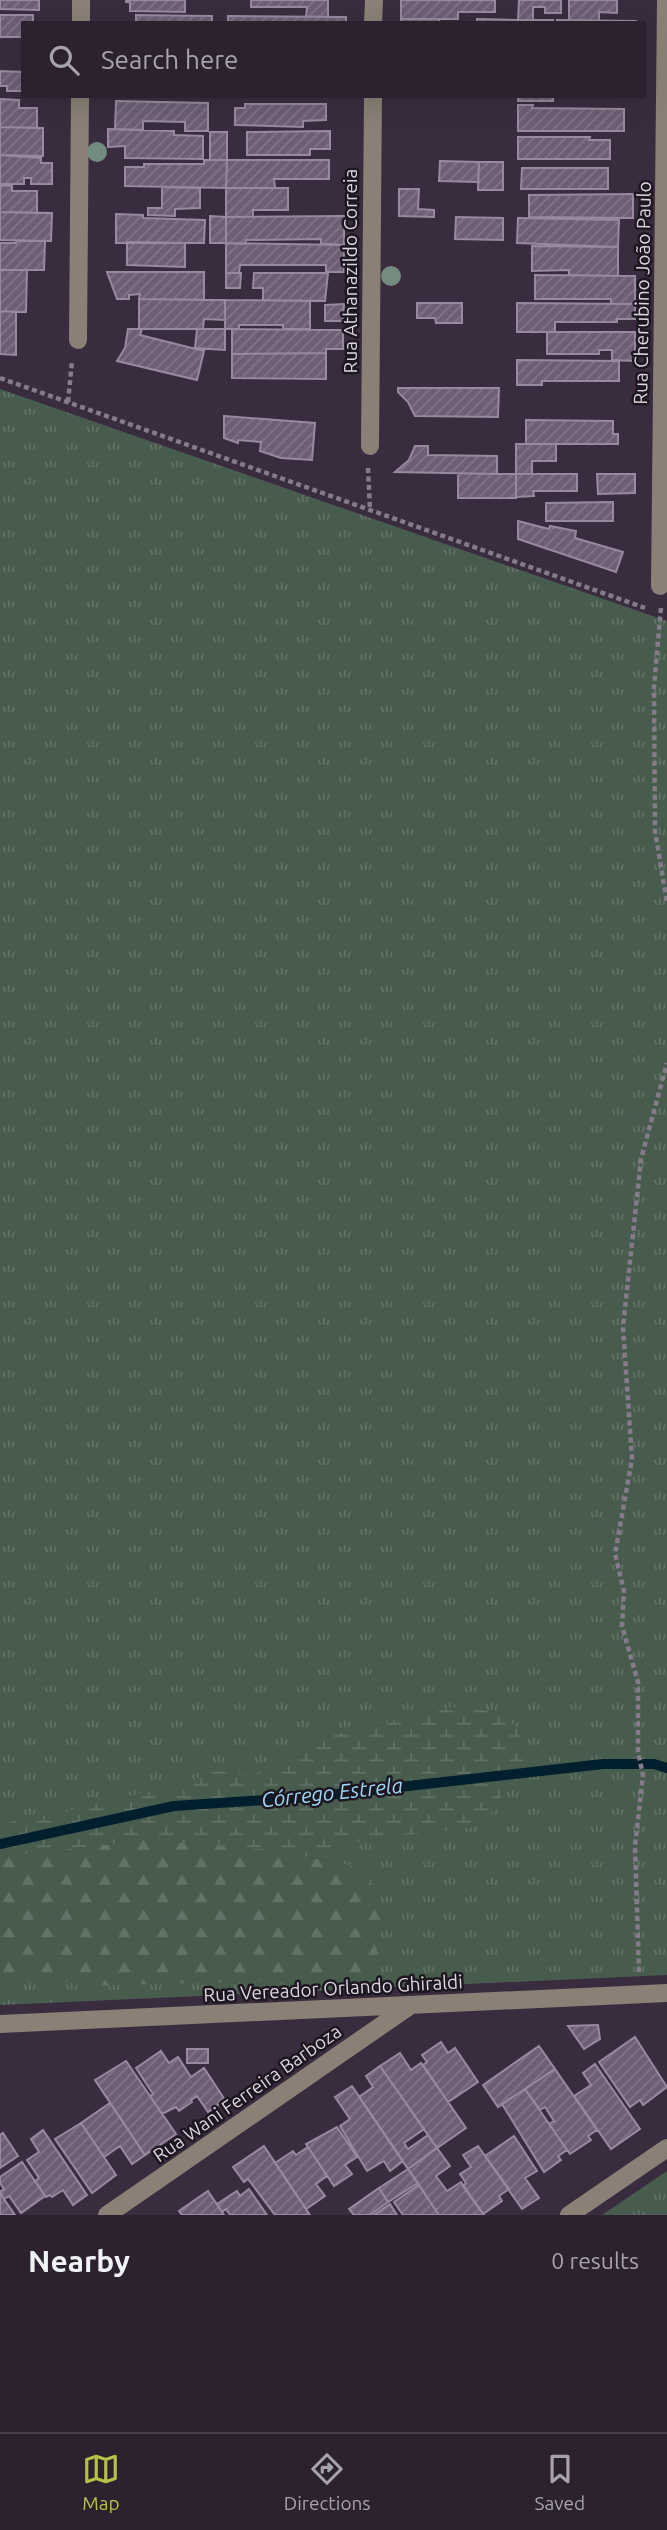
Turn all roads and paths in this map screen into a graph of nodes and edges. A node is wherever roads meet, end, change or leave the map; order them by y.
1 (81, 0) edge
2 (374, 0) edge
3 (666, 0) edge
4 (81, 21) edge
5 (373, 21) edge
6 (80, 98) edge
7 (373, 98) edge
8 (666, 129) edge
9 (78, 340) joint
10 (665, 357) edge
11 (0, 378) edge
12 (68, 402) junction
13 (370, 446) joint
14 (370, 510) junction
15 (660, 586) joint
16 (662, 614) junction
17 (667, 903) edge
18 (667, 1063) edge
19 (667, 1993) edge
20 (640, 1995) junction
21 (411, 2005) junction
22 (0, 2024) edge
23 (667, 2148) edge
24 (107, 2215) edge
25 (569, 2215) edge

1 - 4 street
2 - 5 street
3 - 8 street, Rua Cherubino João Paulo
6 - 9 street
7 - 13 street, Rua Athanazildo Correia
8 - 10 street, Rua Cherubino João Paulo
9 - 12 path
10 - 15 street, Rua Cherubino João Paulo
11 - 12 path
12 - 14 path
13 - 14 path
14 - 16 path
15 - 16 path
16 - 17 path
18 - 20 path
19 - 20 street, Rua Vereador Orlando Ghiraldi
20 - 21 street, Rua Vereador Orlando Ghiraldi
21 - 22 street, Rua Vereador Orlando Ghiraldi
21 - 24 street, Rua Wani Ferreira Barboza
23 - 25 street

